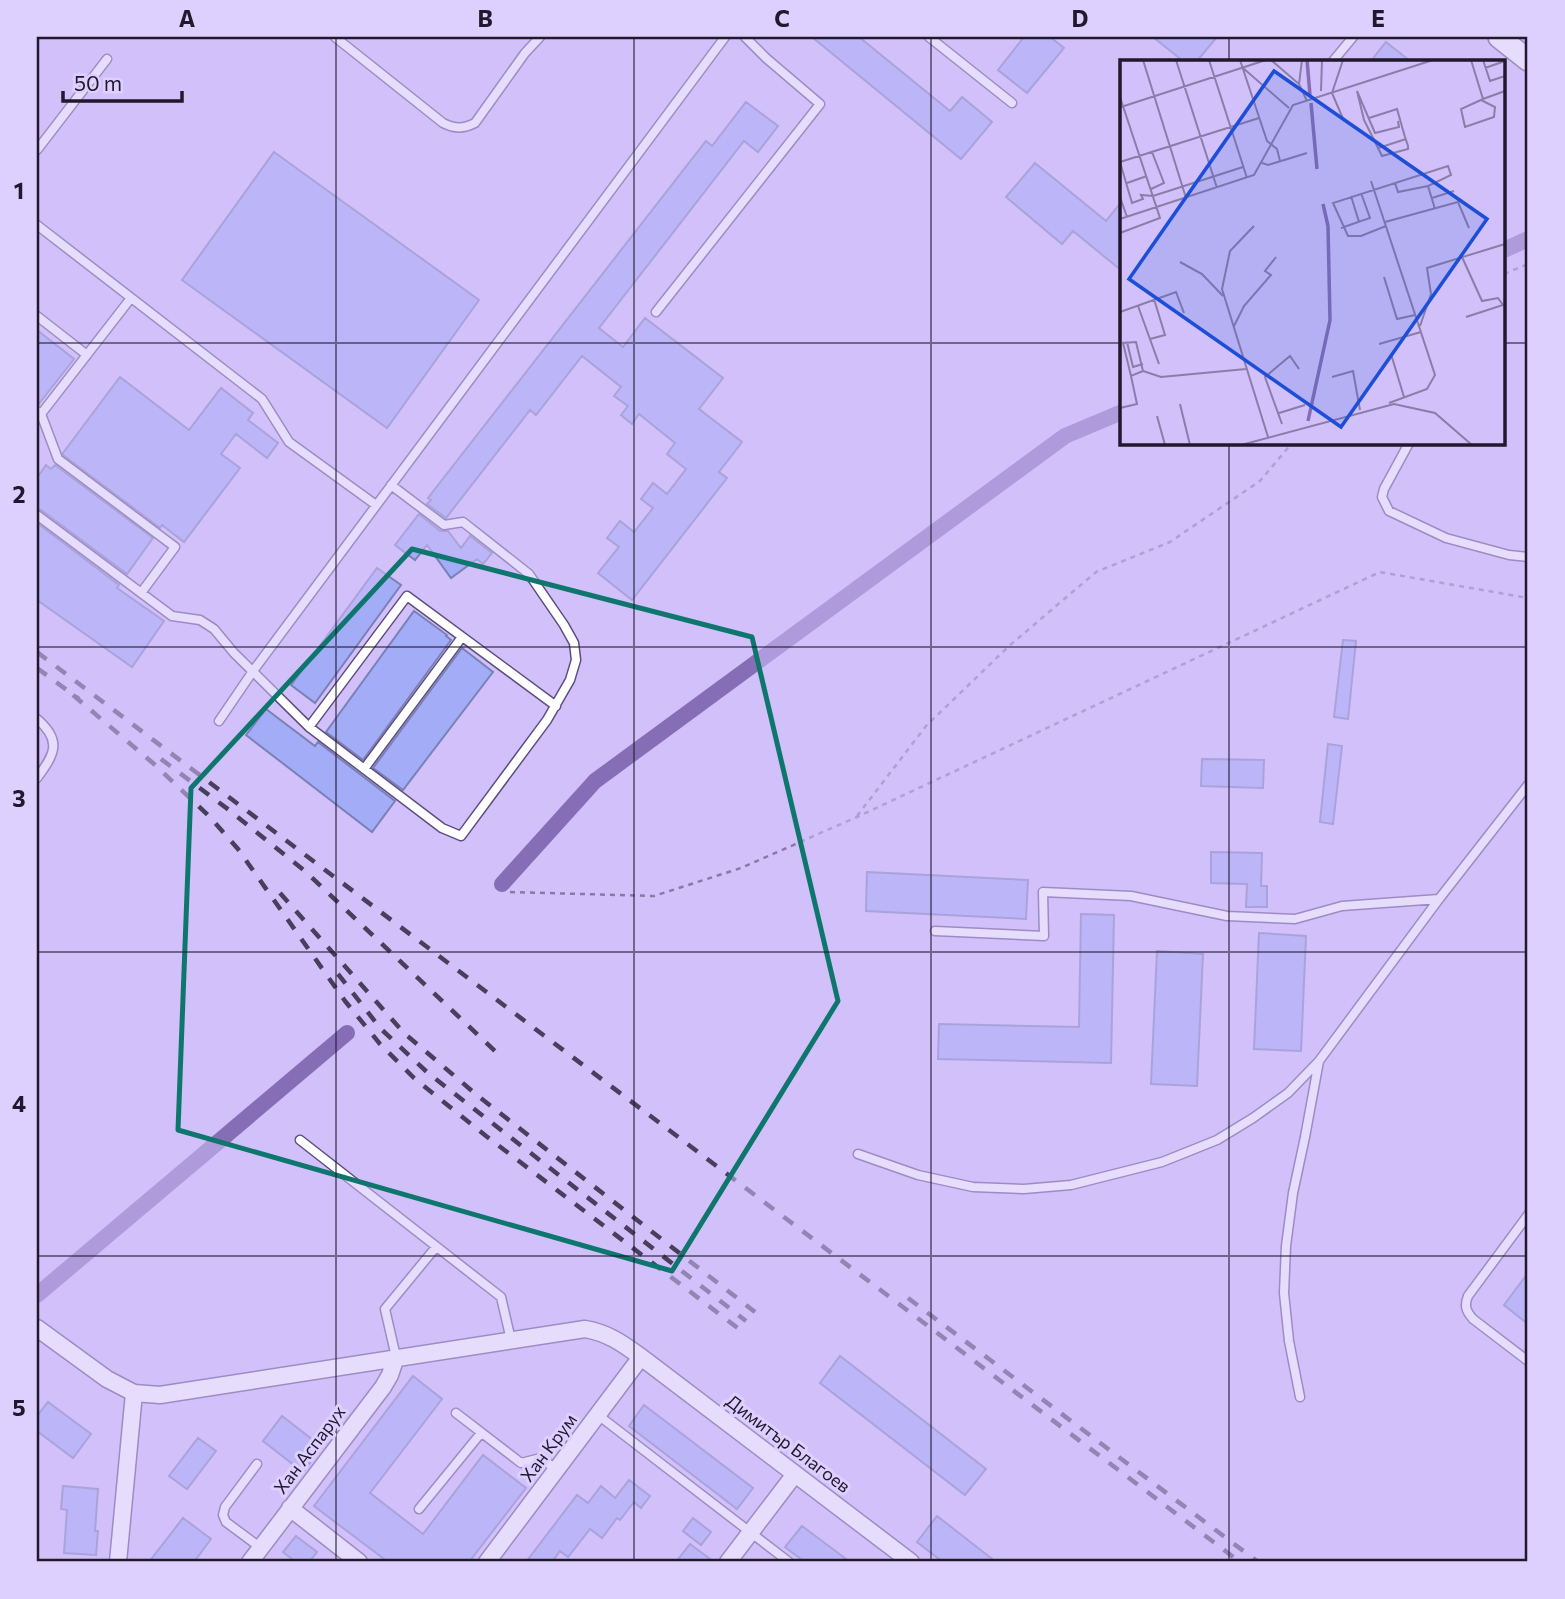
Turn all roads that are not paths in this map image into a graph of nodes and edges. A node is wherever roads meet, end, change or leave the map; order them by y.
1 (335, 37) edge
2 (540, 37) edge
3 (725, 37) edge
4 (745, 37) edge
5 (929, 37) edge
6 (1353, 37) edge
7 (1499, 37) edge
8 (107, 60) dead end
9 (1334, 60) edge
10 (1528, 60) edge
11 (1012, 103) dead end
12 (37, 150) edge
13 (37, 225) edge
14 (131, 298) junction
15 (656, 312) dead end
16 (37, 316) edge
17 (87, 355) junction
18 (39, 412) edge
19 (1408, 444) edge
20 (391, 485) junction
21 (376, 505) junction
22 (37, 515) edge
23 (1528, 557) edge
24 (141, 593) junction
25 (462, 637) junction
26 (253, 671) junction
27 (556, 706) junction
28 (37, 719) edge
29 (219, 721) dead end
30 (309, 727) junction
31 (364, 769) junction
32 (37, 778) edge
33 (1528, 785) edge
34 (1439, 898) junction
35 (935, 931) dead end
36 (1319, 1061) junction
37 (300, 1140) dead end
38 (858, 1154) dead end
39 (1528, 1215) edge
40 (436, 1247) junction
41 (37, 1328) edge
42 (511, 1340) junction
43 (396, 1357) junction
44 (641, 1357) junction
45 (1528, 1361) edge
46 (134, 1393) junction
47 (1300, 1397) dead end
48 (456, 1413) dead end
49 (598, 1415) junction
50 (481, 1433) junction
51 (257, 1464) dead end
52 (556, 1470) junction
53 (795, 1474) junction
54 (290, 1508) junction
55 (419, 1509) dead end
56 (750, 1533) junction
57 (261, 1548) junction
58 (118, 1562) edge
59 (250, 1562) edge
60 (359, 1562) edge
61 (487, 1562) edge
62 (728, 1562) edge
63 (789, 1562) edge
64 (911, 1562) edge

1 - 2 lane
3 - 20 lane
4 - 15 lane
5 - 11 lane
6 - 9 lane
7 - 10 main road
8 - 12 lane
13 - 14 lane
14 - 17 lane
14 - 21 lane
16 - 17 lane
17 - 18 lane
18 - 24 lane
19 - 23 lane
20 - 21 lane
20 - 27 lane
21 - 26 lane
22 - 24 lane
24 - 26 lane
25 - 27 lane
25 - 30 lane
25 - 31 lane
26 - 29 lane
26 - 30 lane
27 - 31 lane
28 - 32 lane
30 - 31 lane
33 - 34 lane
34 - 35 lane
34 - 36 lane
36 - 38 lane
36 - 47 lane
37 - 40 lane
39 - 45 lane
40 - 42 lane
40 - 43 lane
41 - 46 street
42 - 43 street, Димитър Благоев
42 - 44 street, Димитър Благоев
43 - 46 street, Димитър Благоев
43 - 54 street, Хан Аспарух
44 - 49 street, Хан Крум
44 - 53 street, Димитър Благоев
46 - 58 street
48 - 50 lane
49 - 52 street, Хан Крум
49 - 56 lane
50 - 52 lane
50 - 55 lane
51 - 57 lane
52 - 61 street, Хан Крум
53 - 56 street
53 - 64 street, Димитър Благоев
54 - 57 street, Хан Аспарух
54 - 60 street
56 - 62 street
56 - 63 lane
57 - 59 street, Хан Аспарух

